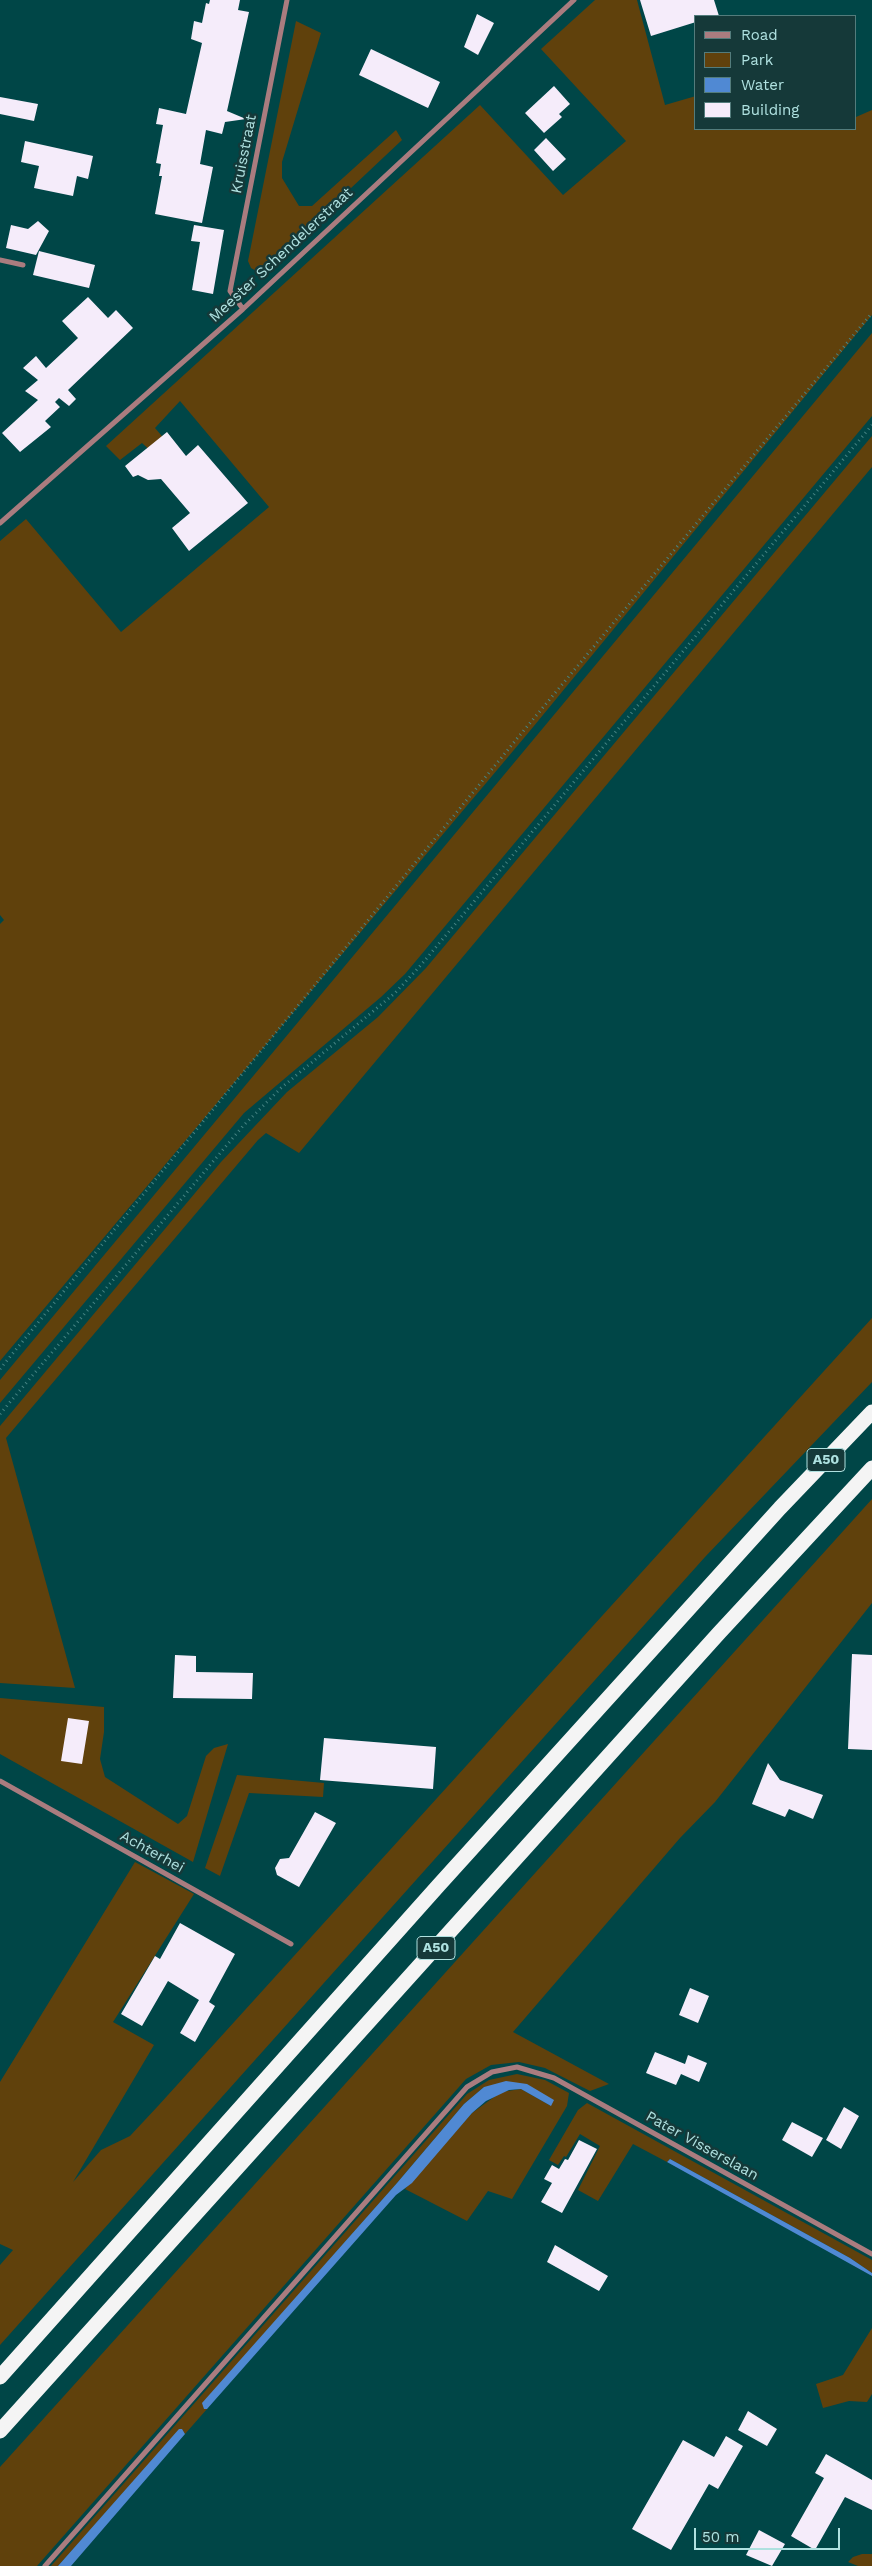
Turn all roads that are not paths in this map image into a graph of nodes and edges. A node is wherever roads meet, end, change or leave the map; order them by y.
1 (287, 0) edge
2 (574, 0) edge
3 (0, 260) edge
4 (23, 265) dead end
5 (243, 309) junction
6 (0, 523) edge
7 (872, 1412) edge
8 (872, 1468) edge
9 (0, 1781) edge
10 (291, 1944) dead end
11 (872, 2254) edge
12 (0, 2377) edge
13 (0, 2431) edge
14 (45, 2566) edge

1 - 5 street, Kruisstraat
2 - 5 street, Meester Schendelerstraat
3 - 4 street
5 - 6 street, Meester Schendelerstraat
7 - 12 highway, A50
8 - 13 highway, A50
9 - 10 street, Achterhei
11 - 14 street, Pater Visserslaan

